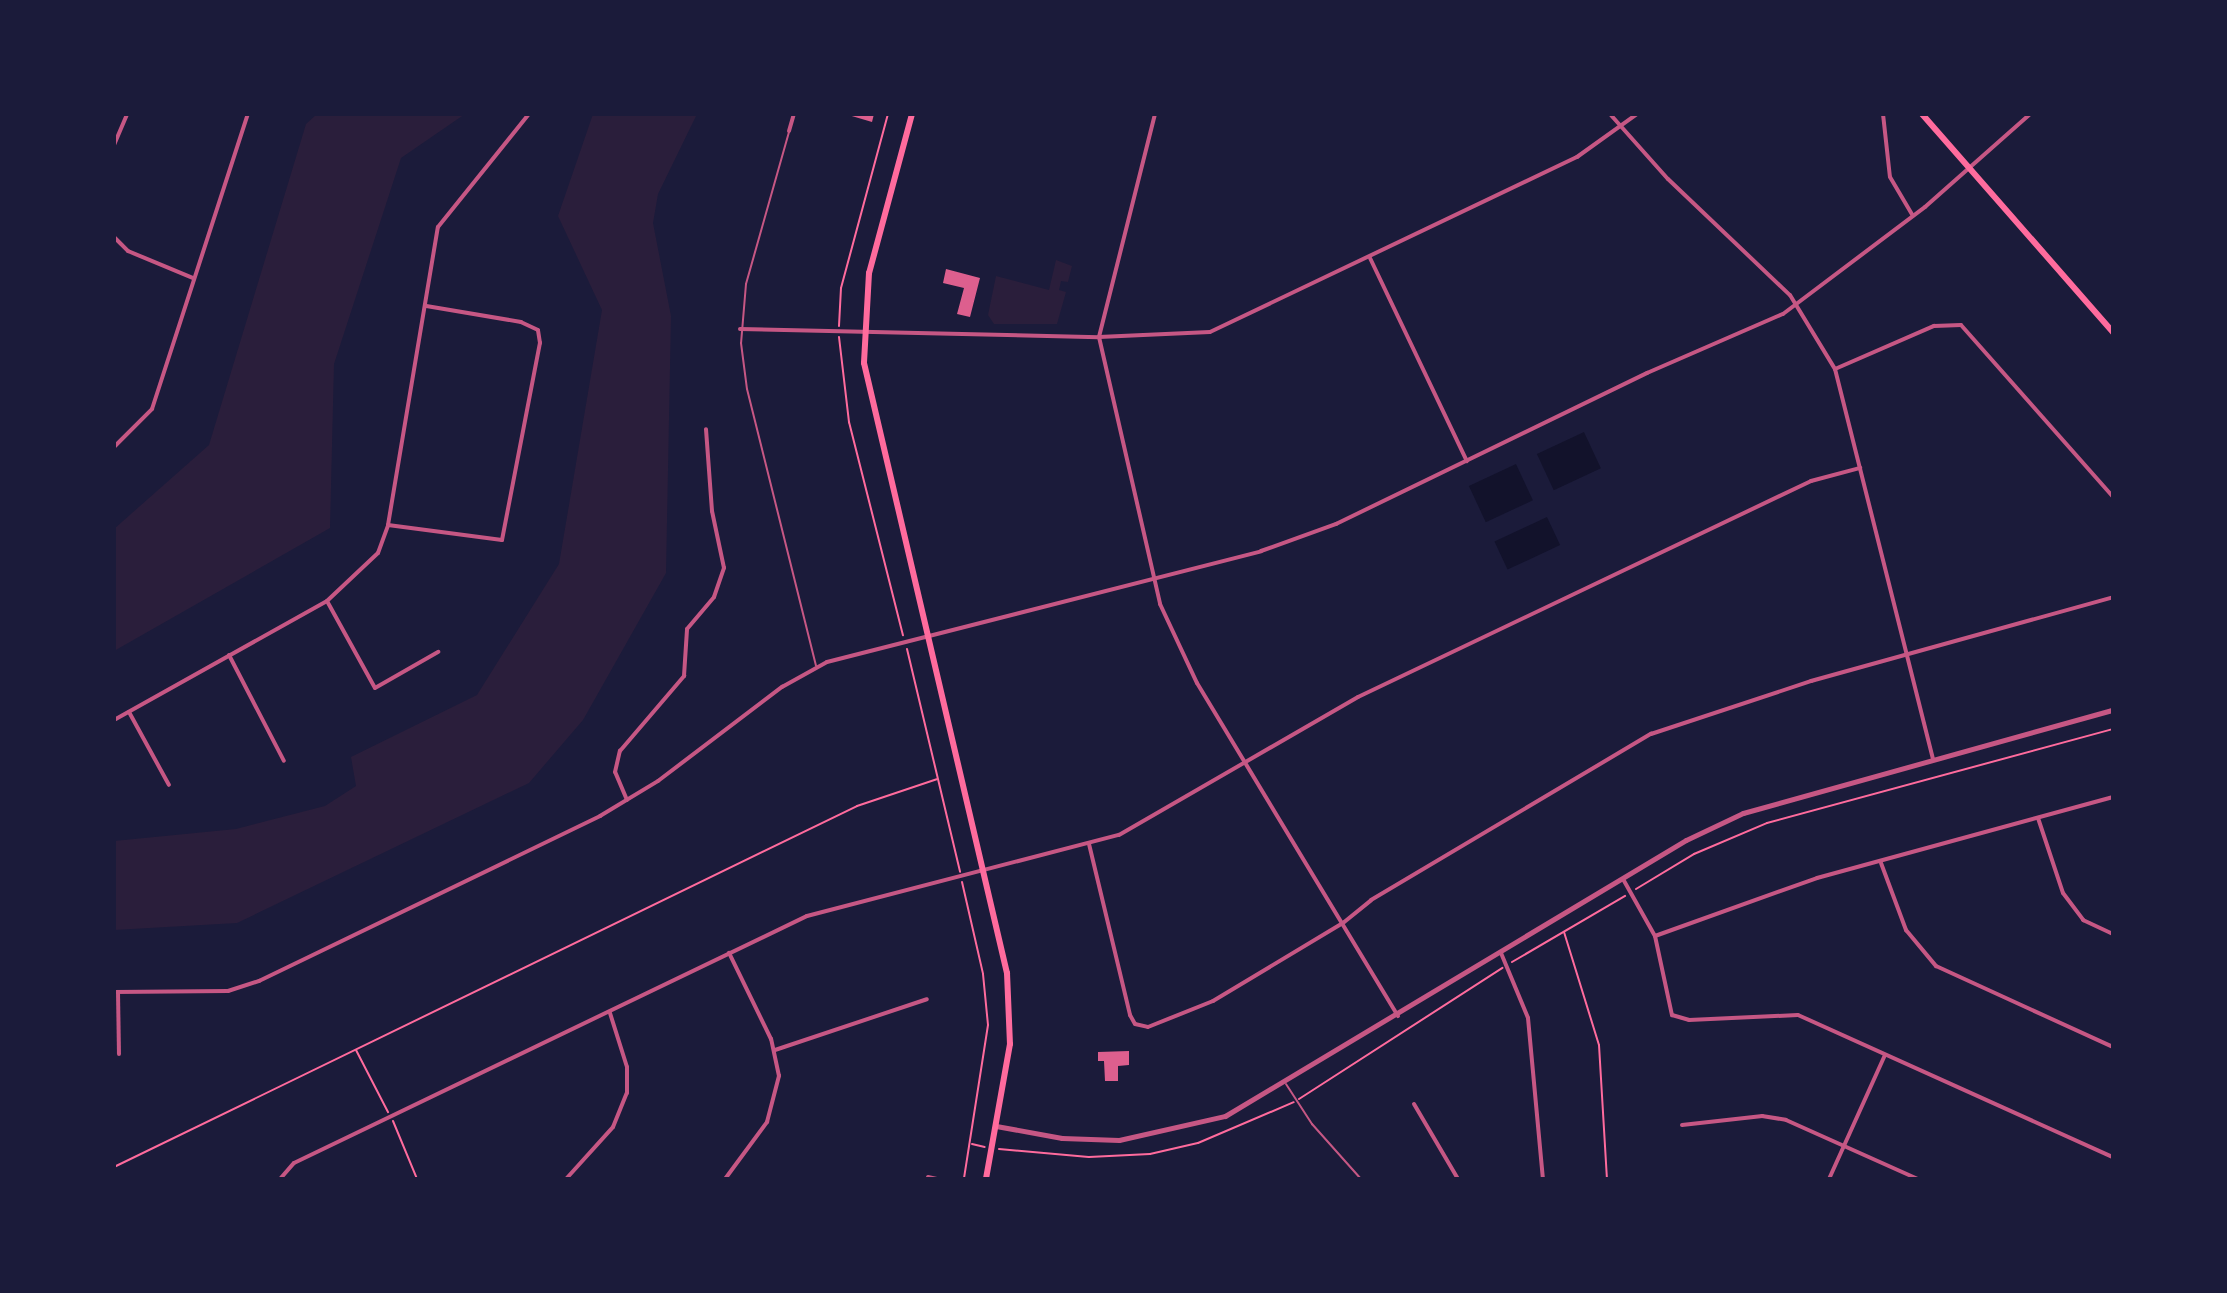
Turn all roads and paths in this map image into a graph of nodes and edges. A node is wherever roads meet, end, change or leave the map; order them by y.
1 (127, 114) edge
2 (248, 114) edge
3 (529, 114) edge
4 (794, 114) edge
5 (912, 114) edge
6 (1155, 114) edge
7 (1610, 114) edge
8 (1637, 114) edge
9 (1883, 114) edge
10 (1922, 114) edge
11 (2030, 114) edge
12 (2022, 116) edge
13 (1622, 128) junction
14 (789, 131) joint
15 (114, 145) edge
16 (1969, 168) junction
17 (1913, 217) junction
18 (114, 237) edge
19 (1370, 258) junction
20 (193, 278) junction
21 (1798, 304) junction
22 (426, 306) junction
23 (740, 329) junction
24 (863, 331) junction
25 (2113, 332) edge
26 (1099, 337) junction
27 (1835, 369) junction
28 (706, 429) dead end
29 (114, 447) edge
30 (1467, 461) junction
31 (1860, 468) junction
32 (2113, 497) edge
33 (388, 525) junction
34 (1153, 578) junction
35 (2113, 597) edge
36 (327, 601) junction
37 (925, 634) junction
38 (438, 652) dead end
39 (229, 655) junction
40 (1907, 656) junction
41 (816, 668) junction
42 (2113, 710) edge
43 (129, 712) junction
44 (114, 720) edge
45 (2113, 729) edge
46 (1244, 759) junction
47 (284, 761) dead end
48 (1933, 761) junction
49 (937, 779) dead end
50 (169, 785) dead end
51 (2113, 797) edge
52 (627, 800) junction
53 (2038, 818) junction
54 (1089, 844) junction
55 (1881, 863) junction
56 (983, 869) junction
57 (1623, 879) junction
58 (1635, 890) dead end
59 (1627, 895) dead end
60 (1343, 923) junction
61 (1564, 932) junction
62 (2113, 934) edge
63 (1655, 936) junction
64 (729, 953) junction
65 (1501, 953) junction
66 (1512, 962) dead end
67 (116, 992) edge
68 (927, 999) dead end
69 (610, 1013) junction
70 (1398, 1016) junction
71 (2113, 1047) edge
72 (775, 1050) junction
73 (119, 1054) dead end
74 (1885, 1055) junction
75 (1286, 1084) junction
76 (1414, 1104) dead end
77 (1682, 1125) dead end
78 (996, 1126) junction
79 (971, 1144) dead end
80 (985, 1147) dead end
81 (1844, 1147) junction
82 (2113, 1157) edge
83 (114, 1167) edge
84 (928, 1177) edge
85 (280, 1179) edge
86 (566, 1179) edge
87 (725, 1179) edge
88 (937, 1179) edge
89 (986, 1179) edge
90 (1361, 1179) edge
91 (1458, 1179) edge
92 (1543, 1179) edge
93 (1607, 1179) edge
94 (1829, 1179) edge
95 (1918, 1179) edge

1 - 15 street
2 - 20 street
3 - 22 street
4 - 14 street
5 - 24 main road
6 - 26 street
7 - 13 street
8 - 13 street
9 - 17 street
10 - 16 main road
11 - 12 street
12 - 16 street
13 - 19 street
13 - 21 street
14 - 23 lane
16 - 17 street
16 - 25 main road
17 - 21 street
18 - 20 street
19 - 26 street
19 - 30 street
20 - 29 street
21 - 27 street
21 - 30 street
22 - 33 street
22 - 33 street
23 - 24 street
23 - 41 lane
24 - 26 street
24 - 37 main road
26 - 34 street
27 - 31 street
27 - 32 street
28 - 52 street
30 - 34 street
31 - 40 street
31 - 46 street
33 - 36 street
34 - 37 street
34 - 46 street
35 - 40 street
36 - 38 street
36 - 39 street
37 - 41 street
37 - 56 main road
39 - 43 street
39 - 47 street
40 - 48 street
40 - 60 street
41 - 52 street
42 - 48 street
43 - 44 street
43 - 50 street
45 - 58 path
46 - 54 street
46 - 60 street
48 - 57 street
49 - 83 path
51 - 53 street
52 - 67 street
53 - 55 street
53 - 62 street
54 - 56 street
54 - 60 street
55 - 63 street
55 - 71 street
56 - 64 street
56 - 78 main road
57 - 63 street
57 - 65 street
59 - 61 path
60 - 70 street
61 - 66 path
61 - 93 path
63 - 74 street
64 - 69 street
64 - 72 street
65 - 70 street
65 - 92 street
67 - 73 street
68 - 72 street
69 - 85 street
69 - 86 street
70 - 75 street
72 - 87 street
74 - 81 street
74 - 82 street
75 - 78 street
75 - 90 lane
76 - 91 street
77 - 81 street
78 - 89 main road
79 - 80 path
81 - 94 street
81 - 95 street
84 - 88 street

